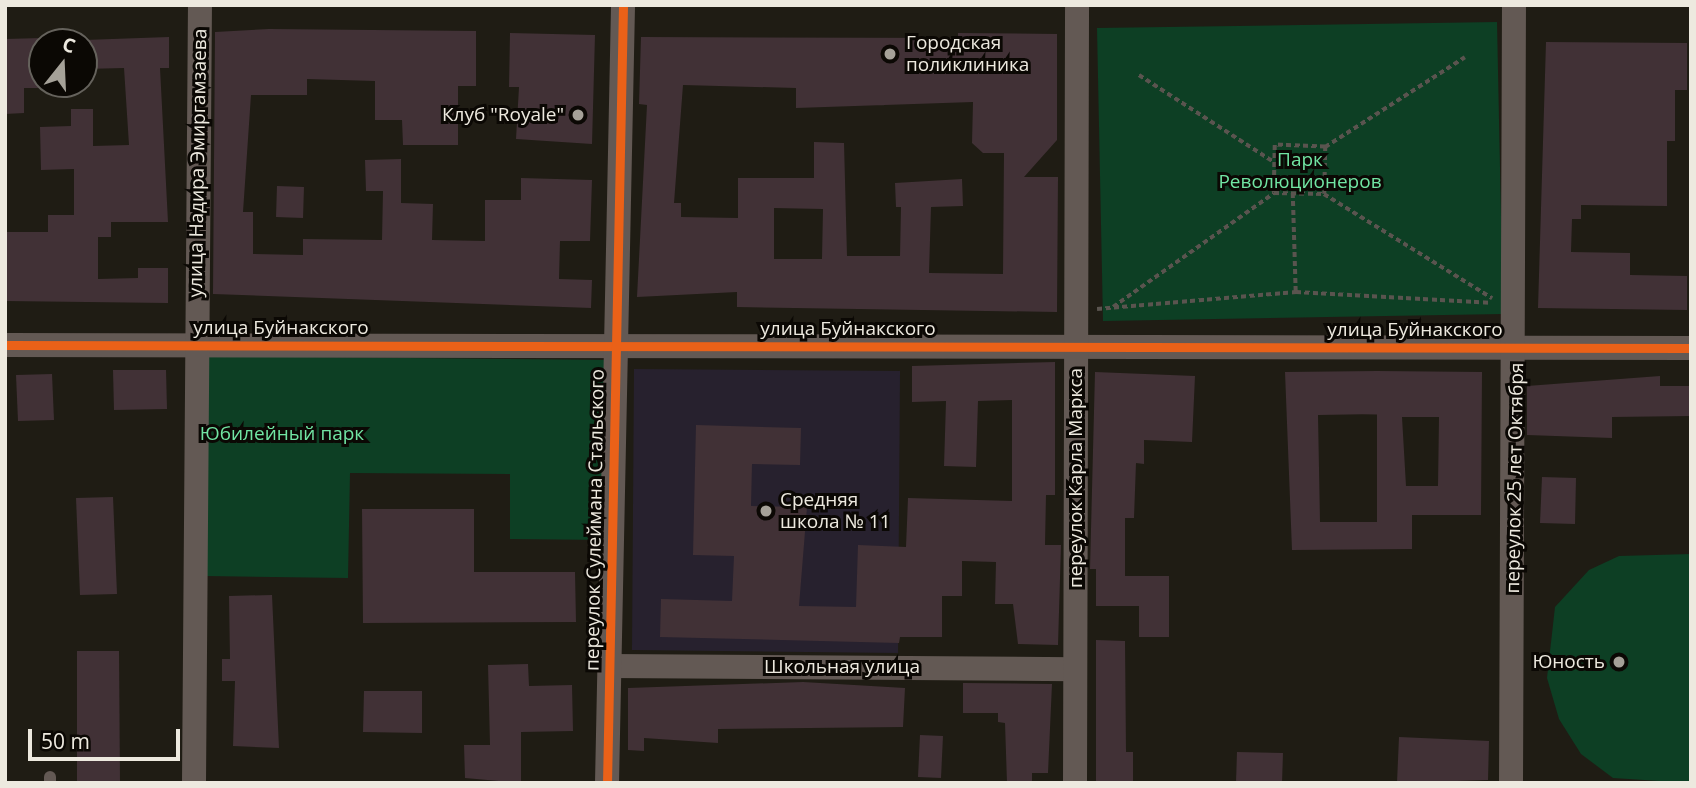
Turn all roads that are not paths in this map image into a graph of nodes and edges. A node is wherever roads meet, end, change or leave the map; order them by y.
1 (200, 5) edge
2 (622, 5) edge
3 (1077, 5) edge
4 (1514, 5) edge
5 (5, 345) edge
6 (195, 346) junction
7 (616, 346) junction
8 (1077, 347) junction
9 (1517, 347) junction
10 (1691, 348) edge
11 (610, 666) junction
12 (1075, 668) junction
13 (194, 783) edge
14 (607, 783) edge
15 (1075, 783) edge
16 (1511, 783) edge

1 - 6 street, улица Надира Эмиргамзаева
2 - 7 street, переулок Сулеймана Стальского
3 - 8 street, переулок Карла Маркса
4 - 9 street, переулок 25 лет Октября
5 - 6 street, улица Буйнакского
6 - 7 street, улица Буйнакского
6 - 13 street, улица Надира Эмиргамзаева
7 - 8 street, улица Буйнакского
7 - 11 street, переулок Сулеймана Стальского
8 - 9 street, улица Буйнакского
8 - 12 street, переулок Карла Маркса
9 - 10 street, улица Буйнакского
9 - 16 street, переулок 25 лет Октября
11 - 12 street, Школьная улица
11 - 14 street, переулок Сулеймана Стальского
12 - 15 street, переулок Карла Маркса

